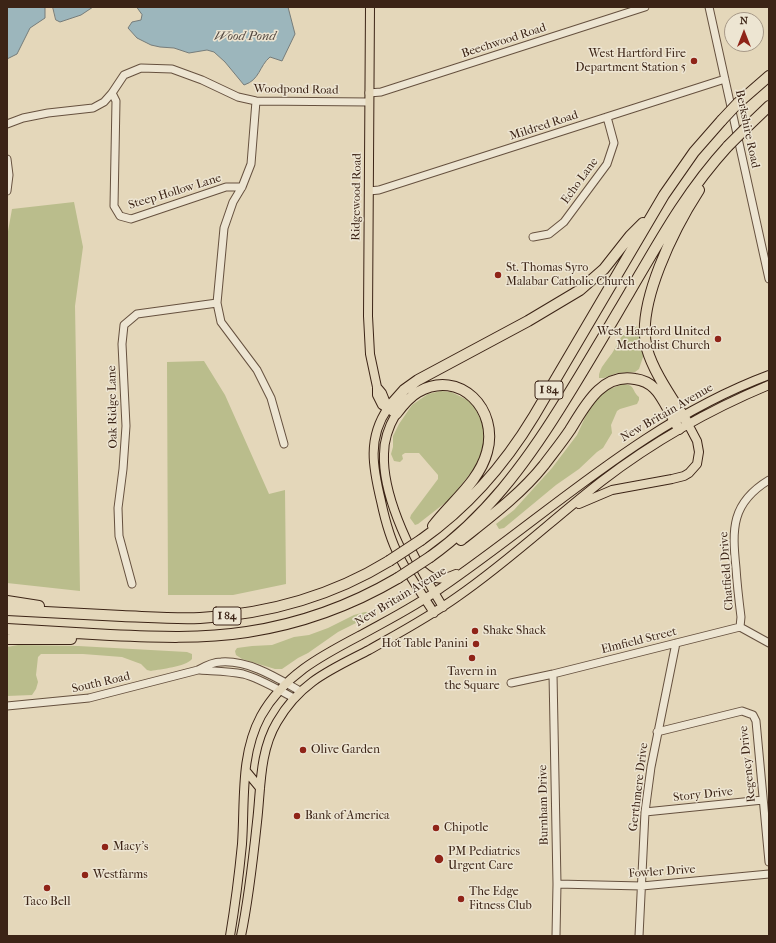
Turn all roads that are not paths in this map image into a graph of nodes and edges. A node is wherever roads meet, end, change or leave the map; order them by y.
1 (370, 7) edge
2 (645, 7) edge
3 (709, 7) edge
4 (769, 76) edge
5 (725, 78) junction
6 (112, 93) junction
7 (369, 93) junction
8 (256, 101) junction
9 (369, 102) junction
10 (769, 106) edge
11 (607, 117) junction
12 (7, 124) edge
13 (720, 154) junction
14 (7, 159) edge
15 (242, 187) junction
16 (7, 191) edge
17 (369, 192) junction
18 (650, 218) junction
19 (533, 237) dead end
20 (769, 279) edge
21 (217, 304) junction
22 (769, 374) edge
23 (769, 385) edge
24 (388, 408) junction
25 (396, 414) junction
26 (681, 423) junction
27 (284, 444) dead end
28 (769, 480) edge
29 (565, 510) junction
30 (423, 539) junction
31 (433, 555) junction
32 (420, 567) junction
33 (468, 569) junction
34 (132, 584) dead end
35 (434, 593) junction
36 (425, 599) junction
37 (7, 601) edge
38 (443, 607) junction
39 (7, 610) edge
40 (56, 612) junction
41 (434, 613) junction
42 (740, 627) junction
43 (7, 629) edge
44 (136, 636) junction
45 (7, 639) edge
46 (676, 643) junction
47 (769, 643) edge
48 (198, 670) junction
49 (553, 674) junction
50 (286, 683) junction
51 (511, 683) dead end
52 (279, 690) junction
53 (300, 691) junction
54 (294, 698) junction
55 (7, 706) edge
56 (657, 732) junction
57 (246, 771) junction
58 (260, 788) junction
59 (763, 800) junction
60 (645, 812) junction
61 (769, 862) edge
62 (769, 874) edge
63 (557, 884) junction
64 (642, 886) junction
65 (235, 905) junction
66 (246, 907) junction
67 (230, 936) edge
68 (241, 936) edge
69 (556, 936) edge
70 (639, 936) edge

1 - 7 main road, Ridgewood Road
2 - 7 street, Beechwood Road
3 - 5 street, Berkshire Road
4 - 18 highway, I 84, bridge
5 - 11 street, Mildred Road
5 - 20 street, Berkshire Road
6 - 8 street, Woodpond Road
6 - 12 street, Woodpond Road
6 - 15 street, Steep Hollow Lane
7 - 9 main road, Ridgewood Road
8 - 9 street, Woodpond Road
8 - 15 street
9 - 17 main road, Ridgewood Road
10 - 13 highway, I 84, bridge
11 - 17 street, Mildred Road
11 - 19 street, Echo Lane
13 - 26 highway
13 - 31 highway, I 84
14 - 16 street
15 - 21 street
17 - 24 main road, Ridgewood Road
18 - 24 highway
18 - 30 highway, I 84
21 - 27 street
21 - 34 street, Oak Ridge Lane
22 - 26 main road, New Britain Avenue
23 - 26 main road, New Britain Avenue
24 - 25 main road, Ridgewood Road
24 - 36 main road
25 - 30 highway
25 - 32 main road
26 - 29 main road, New Britain Avenue
26 - 29 main road
26 - 31 highway
26 - 33 main road, New Britain Avenue
28 - 42 street, Chatfield Drive
29 - 38 main road, New Britain Avenue
30 - 40 highway, I 84, bridge
31 - 44 highway, I 84, bridge
32 - 33 main road
32 - 35 main road
33 - 35 main road, New Britain Avenue
35 - 36 main road, New Britain Avenue
35 - 38 main road
36 - 41 main road
36 - 50 main road, New Britain Avenue
37 - 40 highway
38 - 41 main road, New Britain Avenue
39 - 40 highway, I 84
41 - 53 main road, New Britain Avenue
42 - 46 street, Elmfield Street
42 - 47 street
43 - 44 highway, I 84
44 - 45 highway
46 - 49 street, Elmfield Street
46 - 56 street, Gerthmere Drive
48 - 50 street, South Road
48 - 52 street, South Road
48 - 55 street, South Road
49 - 51 street, Elmfield Street
49 - 63 street, Burnham Drive
50 - 52 main road, New Britain Avenue
50 - 53 street, South Road
52 - 54 street, South Road
52 - 57 main road, New Britain Avenue
53 - 54 main road, New Britain Avenue
54 - 58 main road, New Britain Avenue
56 - 59 street, Regency Drive
56 - 60 street, Gerthmere Drive
57 - 58 main road
57 - 65 main road, New Britain Avenue
58 - 66 main road, New Britain Avenue
59 - 60 street, Story Drive
59 - 61 street, Regency Drive
60 - 64 street, Gerthmere Drive
62 - 64 street, Fowler Drive
63 - 64 street, Fowler Drive
63 - 69 street, Burnham Drive
64 - 70 street, Gerthmere Drive
65 - 66 main road
65 - 67 main road, New Britain Avenue
66 - 68 main road, New Britain Avenue

